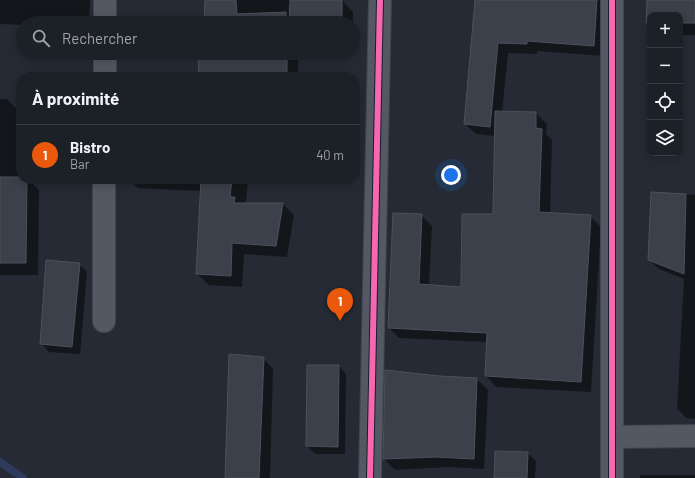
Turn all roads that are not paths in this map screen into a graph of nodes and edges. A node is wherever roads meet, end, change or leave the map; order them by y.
1 (105, 0) edge
2 (380, 0) edge
3 (612, 0) edge
4 (105, 16) edge
5 (105, 60) edge
6 (105, 72) edge
7 (104, 184) edge
8 (104, 321) dead end
9 (695, 436) edge
10 (612, 437) junction
11 (370, 478) edge
12 (612, 478) edge

1 - 4 street
2 - 11 street
3 - 10 street
5 - 6 street
7 - 8 street
9 - 10 street
10 - 12 street

